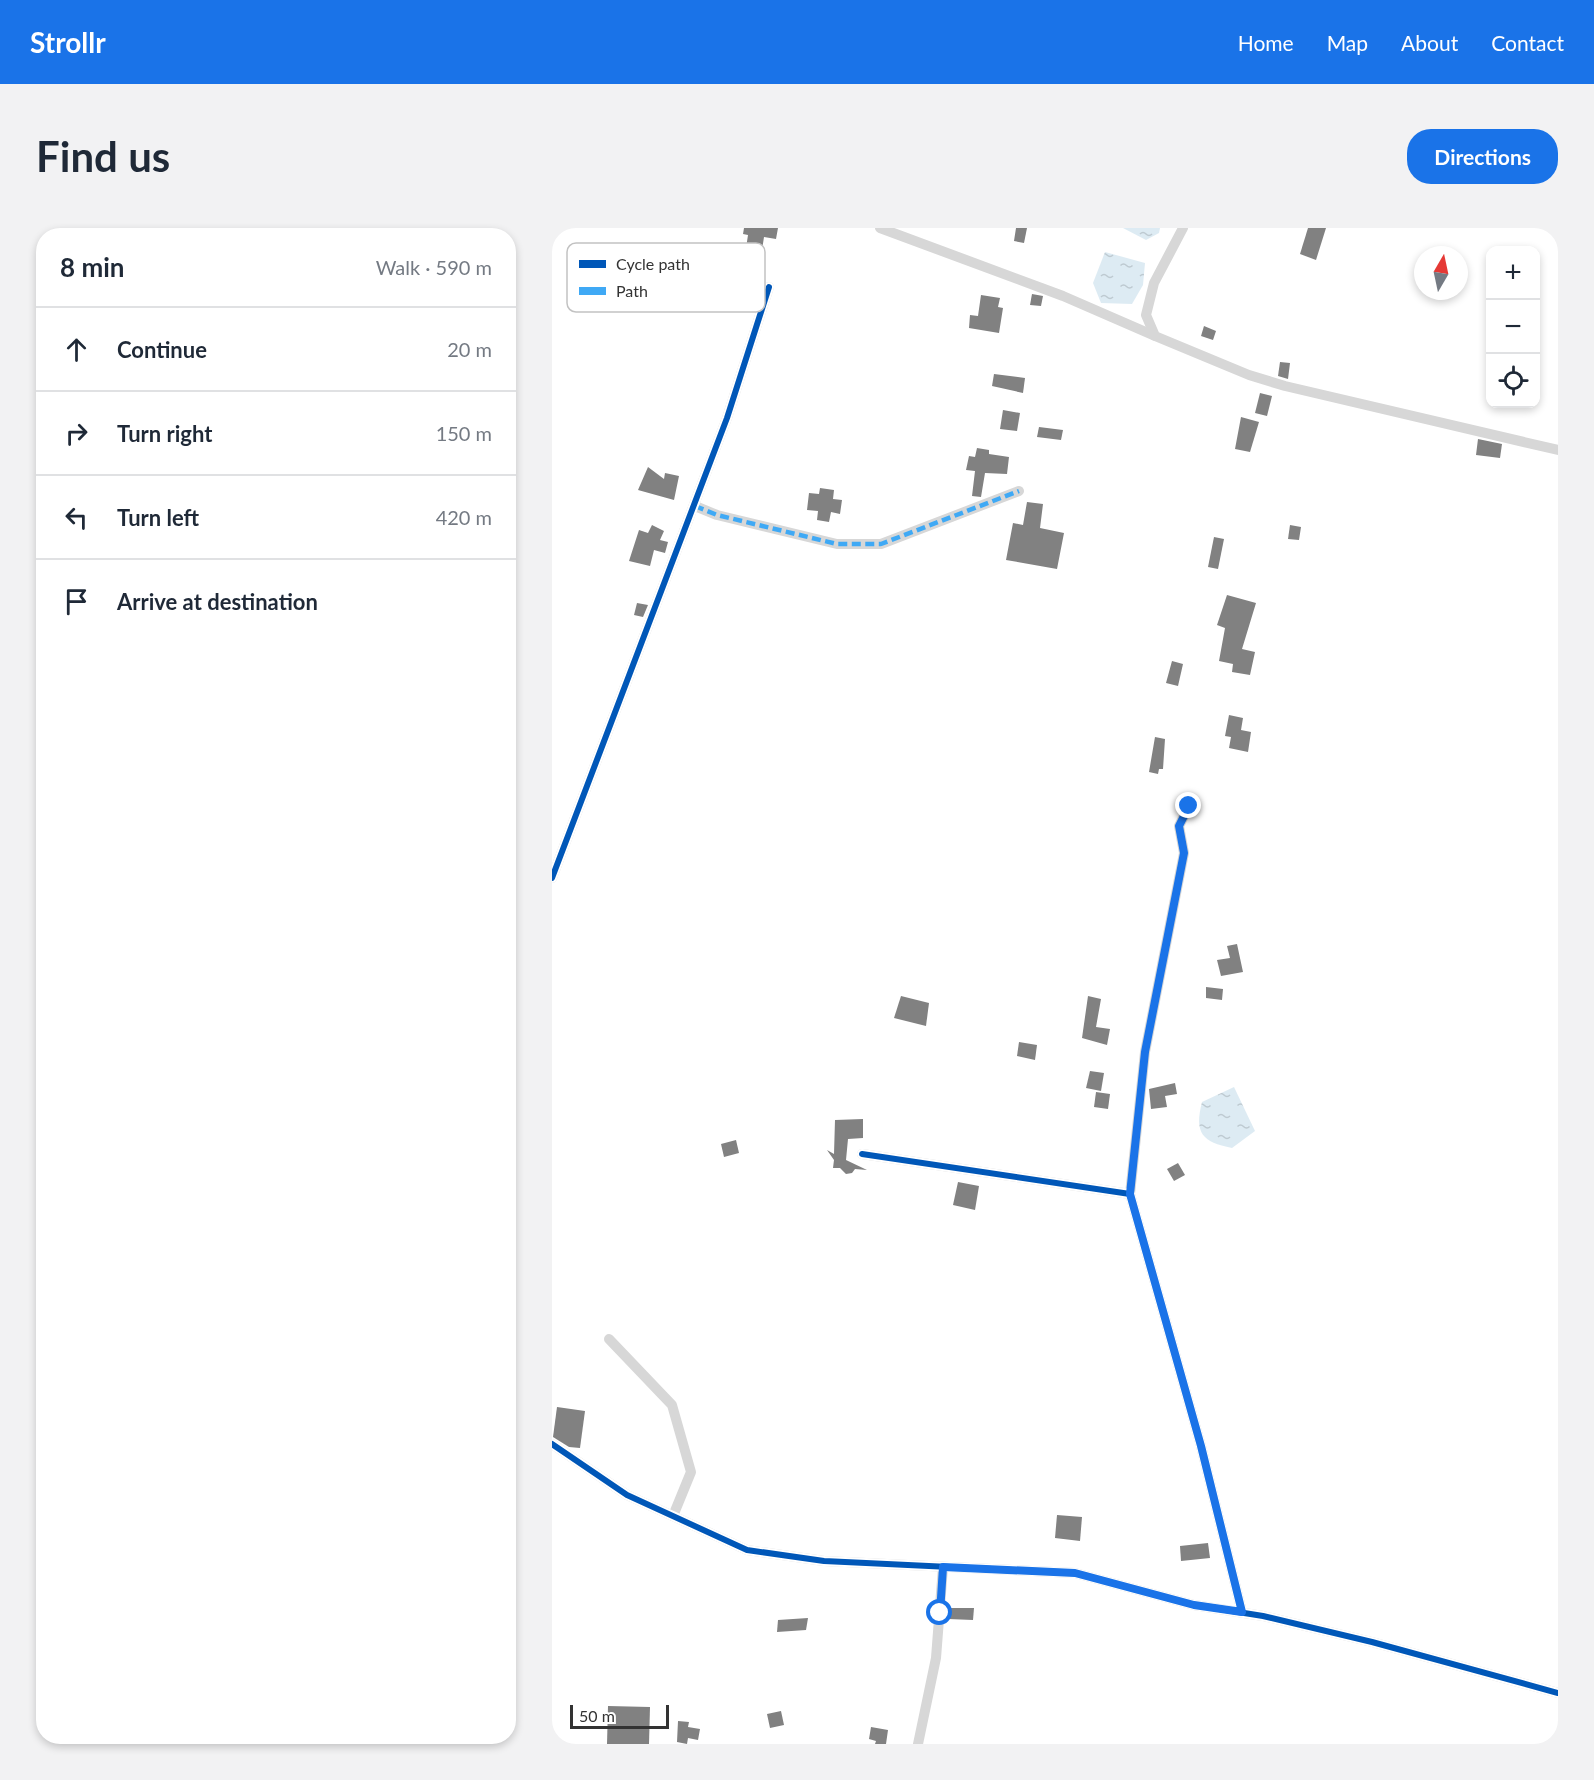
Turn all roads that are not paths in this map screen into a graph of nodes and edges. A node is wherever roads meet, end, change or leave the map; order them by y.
1 (880, 228) edge
2 (1183, 228) edge
3 (769, 287) dead end
4 (765, 299) edge
5 (761, 312) edge
6 (1155, 336) junction
7 (1558, 450) edge
8 (1019, 491) dead end
9 (694, 506) junction
10 (1189, 806) dead end
11 (552, 878) edge
12 (862, 1154) dead end
13 (1130, 1194) junction
14 (609, 1339) dead end
15 (552, 1444) edge
16 (673, 1516) junction
17 (943, 1567) junction
18 (1242, 1612) junction
19 (1558, 1693) edge
20 (918, 1744) edge

1 - 6 street
2 - 6 street
3 - 4 street
5 - 9 street
6 - 7 street
8 - 9 street
9 - 11 street
10 - 13 street
12 - 13 street
13 - 18 street
14 - 16 street
15 - 16 street
16 - 17 street
17 - 18 street
17 - 20 street
18 - 19 street

